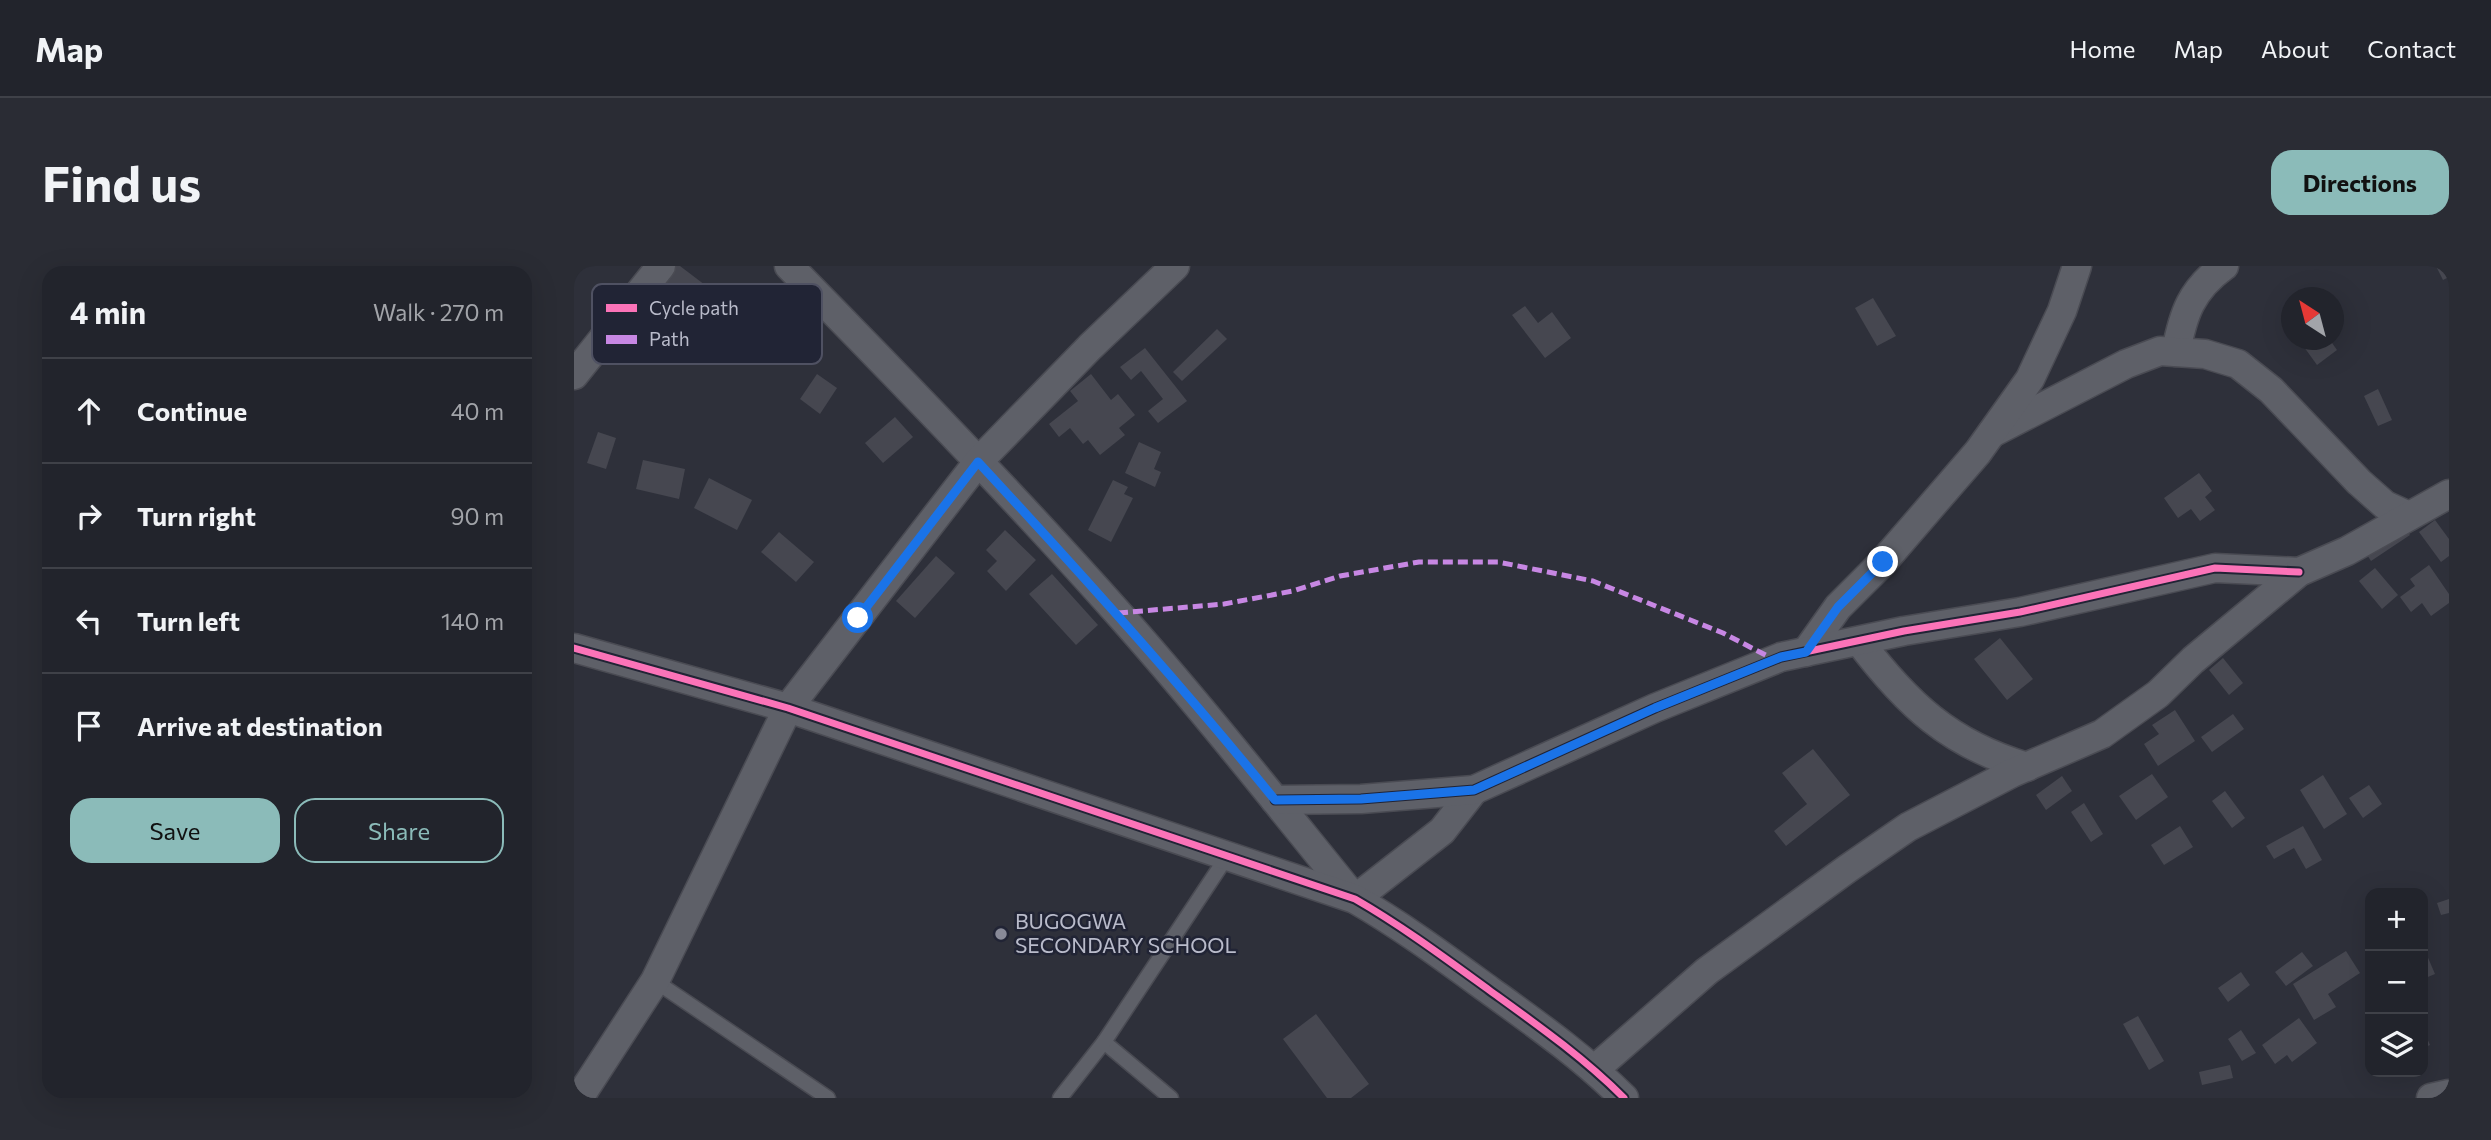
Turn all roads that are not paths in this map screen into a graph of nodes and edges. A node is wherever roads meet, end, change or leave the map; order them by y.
1 (661, 266) edge
2 (789, 266) edge
3 (1175, 266) edge
4 (2077, 266) edge
5 (2224, 266) edge
6 (647, 284) edge
7 (806, 284) edge
8 (822, 300) edge
9 (592, 352) edge
10 (2176, 352) junction
11 (574, 375) edge
12 (1992, 433) junction
13 (978, 462) junction
14 (2445, 500) edge
15 (2409, 516) junction
16 (2299, 572) junction
17 (1859, 641) junction
18 (574, 648) edge
19 (1806, 652) junction
20 (788, 708) junction
21 (2027, 767) junction
22 (1474, 790) junction
23 (1275, 800) junction
24 (1227, 855) junction
25 (1355, 899) junction
26 (655, 981) junction
27 (1104, 1042) junction
28 (1595, 1069) junction
29 (2449, 1094) edge
30 (579, 1098) edge
31 (828, 1098) edge
32 (1060, 1098) edge
33 (1171, 1098) edge
34 (1624, 1098) edge
35 (2431, 1098) edge

1 - 6 street
2 - 7 street
3 - 13 street
4 - 12 street
5 - 10 street
8 - 13 street
9 - 11 street
10 - 12 street
10 - 15 street
12 - 19 street
13 - 20 street
13 - 23 street
14 - 15 street
15 - 16 street
16 - 17 street
16 - 21 street
17 - 19 street
17 - 21 street
18 - 20 street
19 - 22 street
20 - 24 street
20 - 26 street
21 - 28 street
22 - 23 street
22 - 25 street
23 - 25 street
24 - 25 street
24 - 27 lane
25 - 28 street
26 - 30 street
26 - 31 lane
27 - 32 lane
27 - 33 lane
28 - 34 street
29 - 35 street

